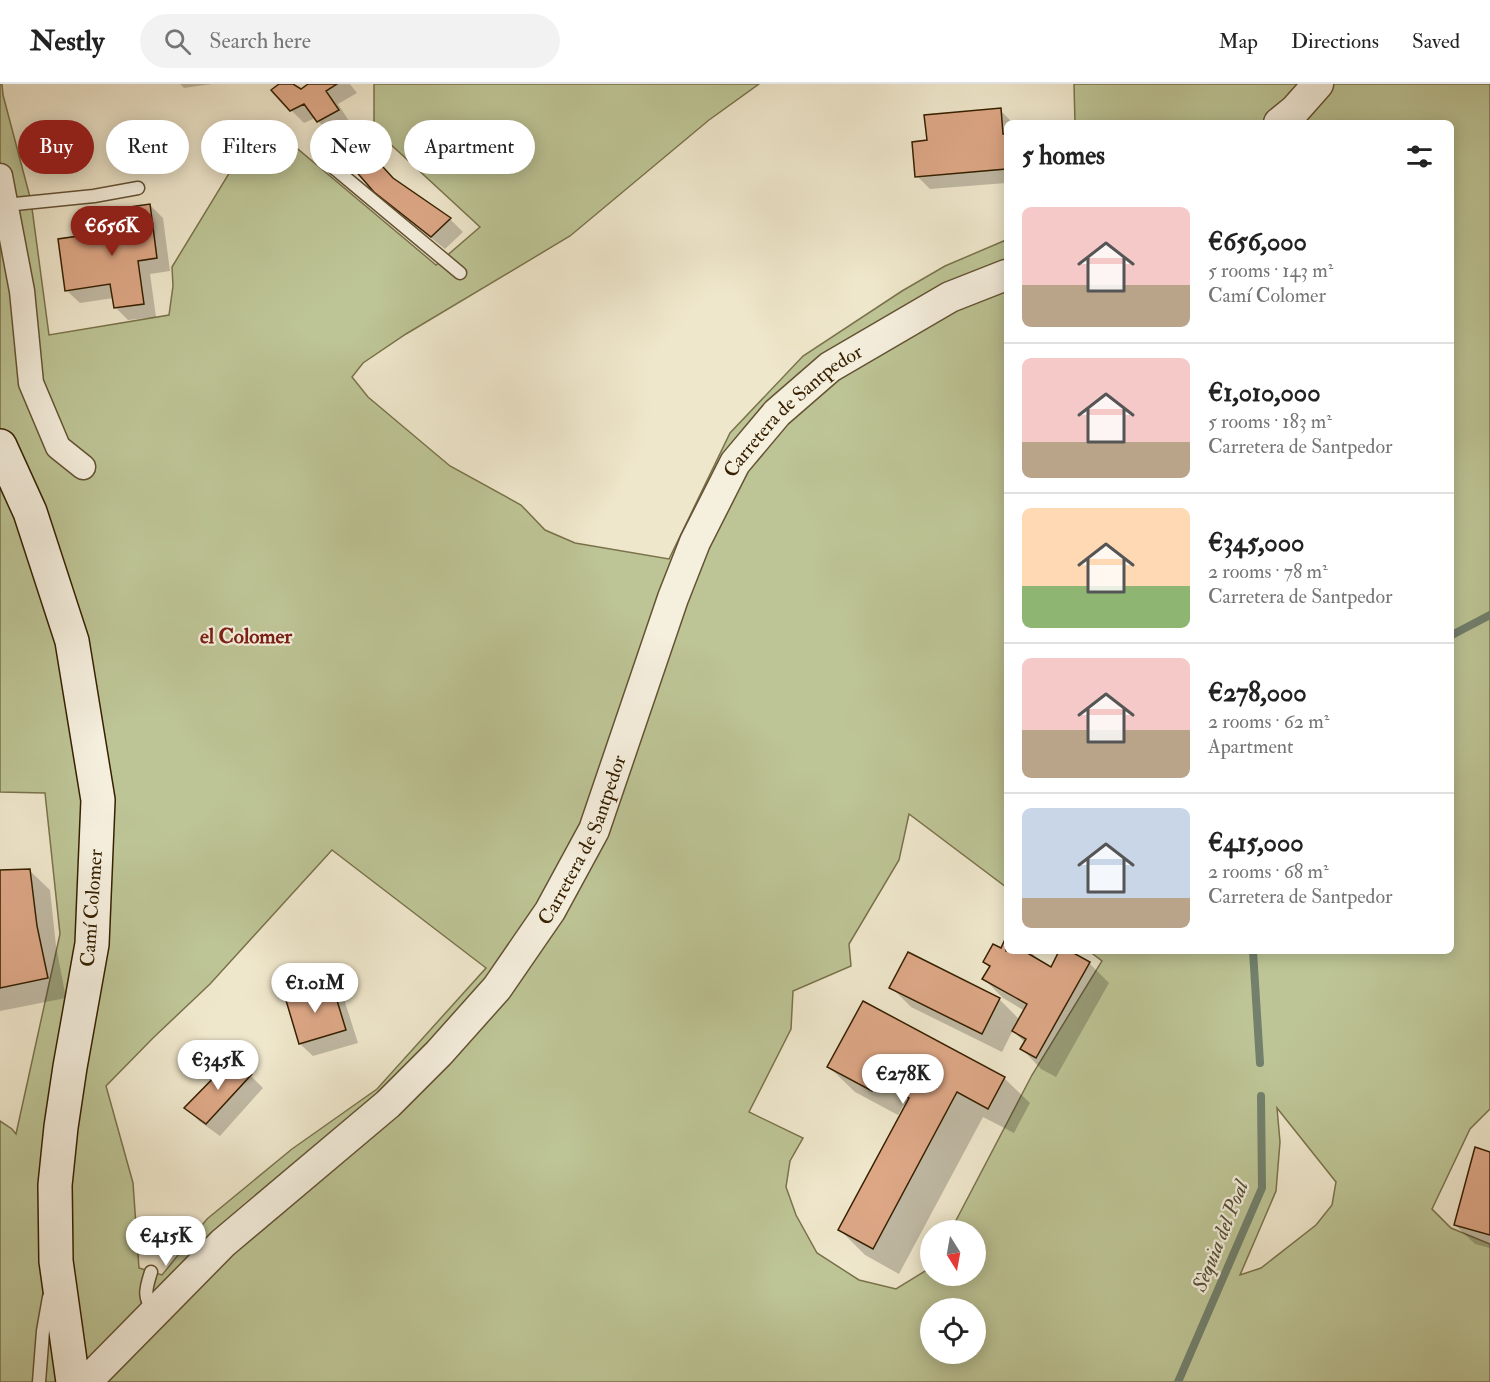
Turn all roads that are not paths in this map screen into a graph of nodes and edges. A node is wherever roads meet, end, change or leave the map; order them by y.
1 (1318, 84) edge
2 (1282, 120) edge
3 (341, 174) edge
4 (0, 176) edge
5 (138, 188) dead end
6 (5, 205) junction
7 (460, 273) dead end
8 (1004, 276) edge
9 (0, 446) edge
10 (83, 467) dead end
11 (56, 1261) junction
12 (151, 1272) dead end
13 (155, 1313) junction
14 (39, 1382) edge
15 (73, 1382) edge
16 (86, 1382) edge

1 - 2 street
3 - 7 lane
4 - 6 street
5 - 6 lane
6 - 10 street
8 - 13 street, Carretera de Santpedor
9 - 11 main road, Camí Colomer
11 - 14 lane
11 - 15 main road, Camí Colomer
12 - 13 lane
13 - 16 street, Carretera de Santpedor

